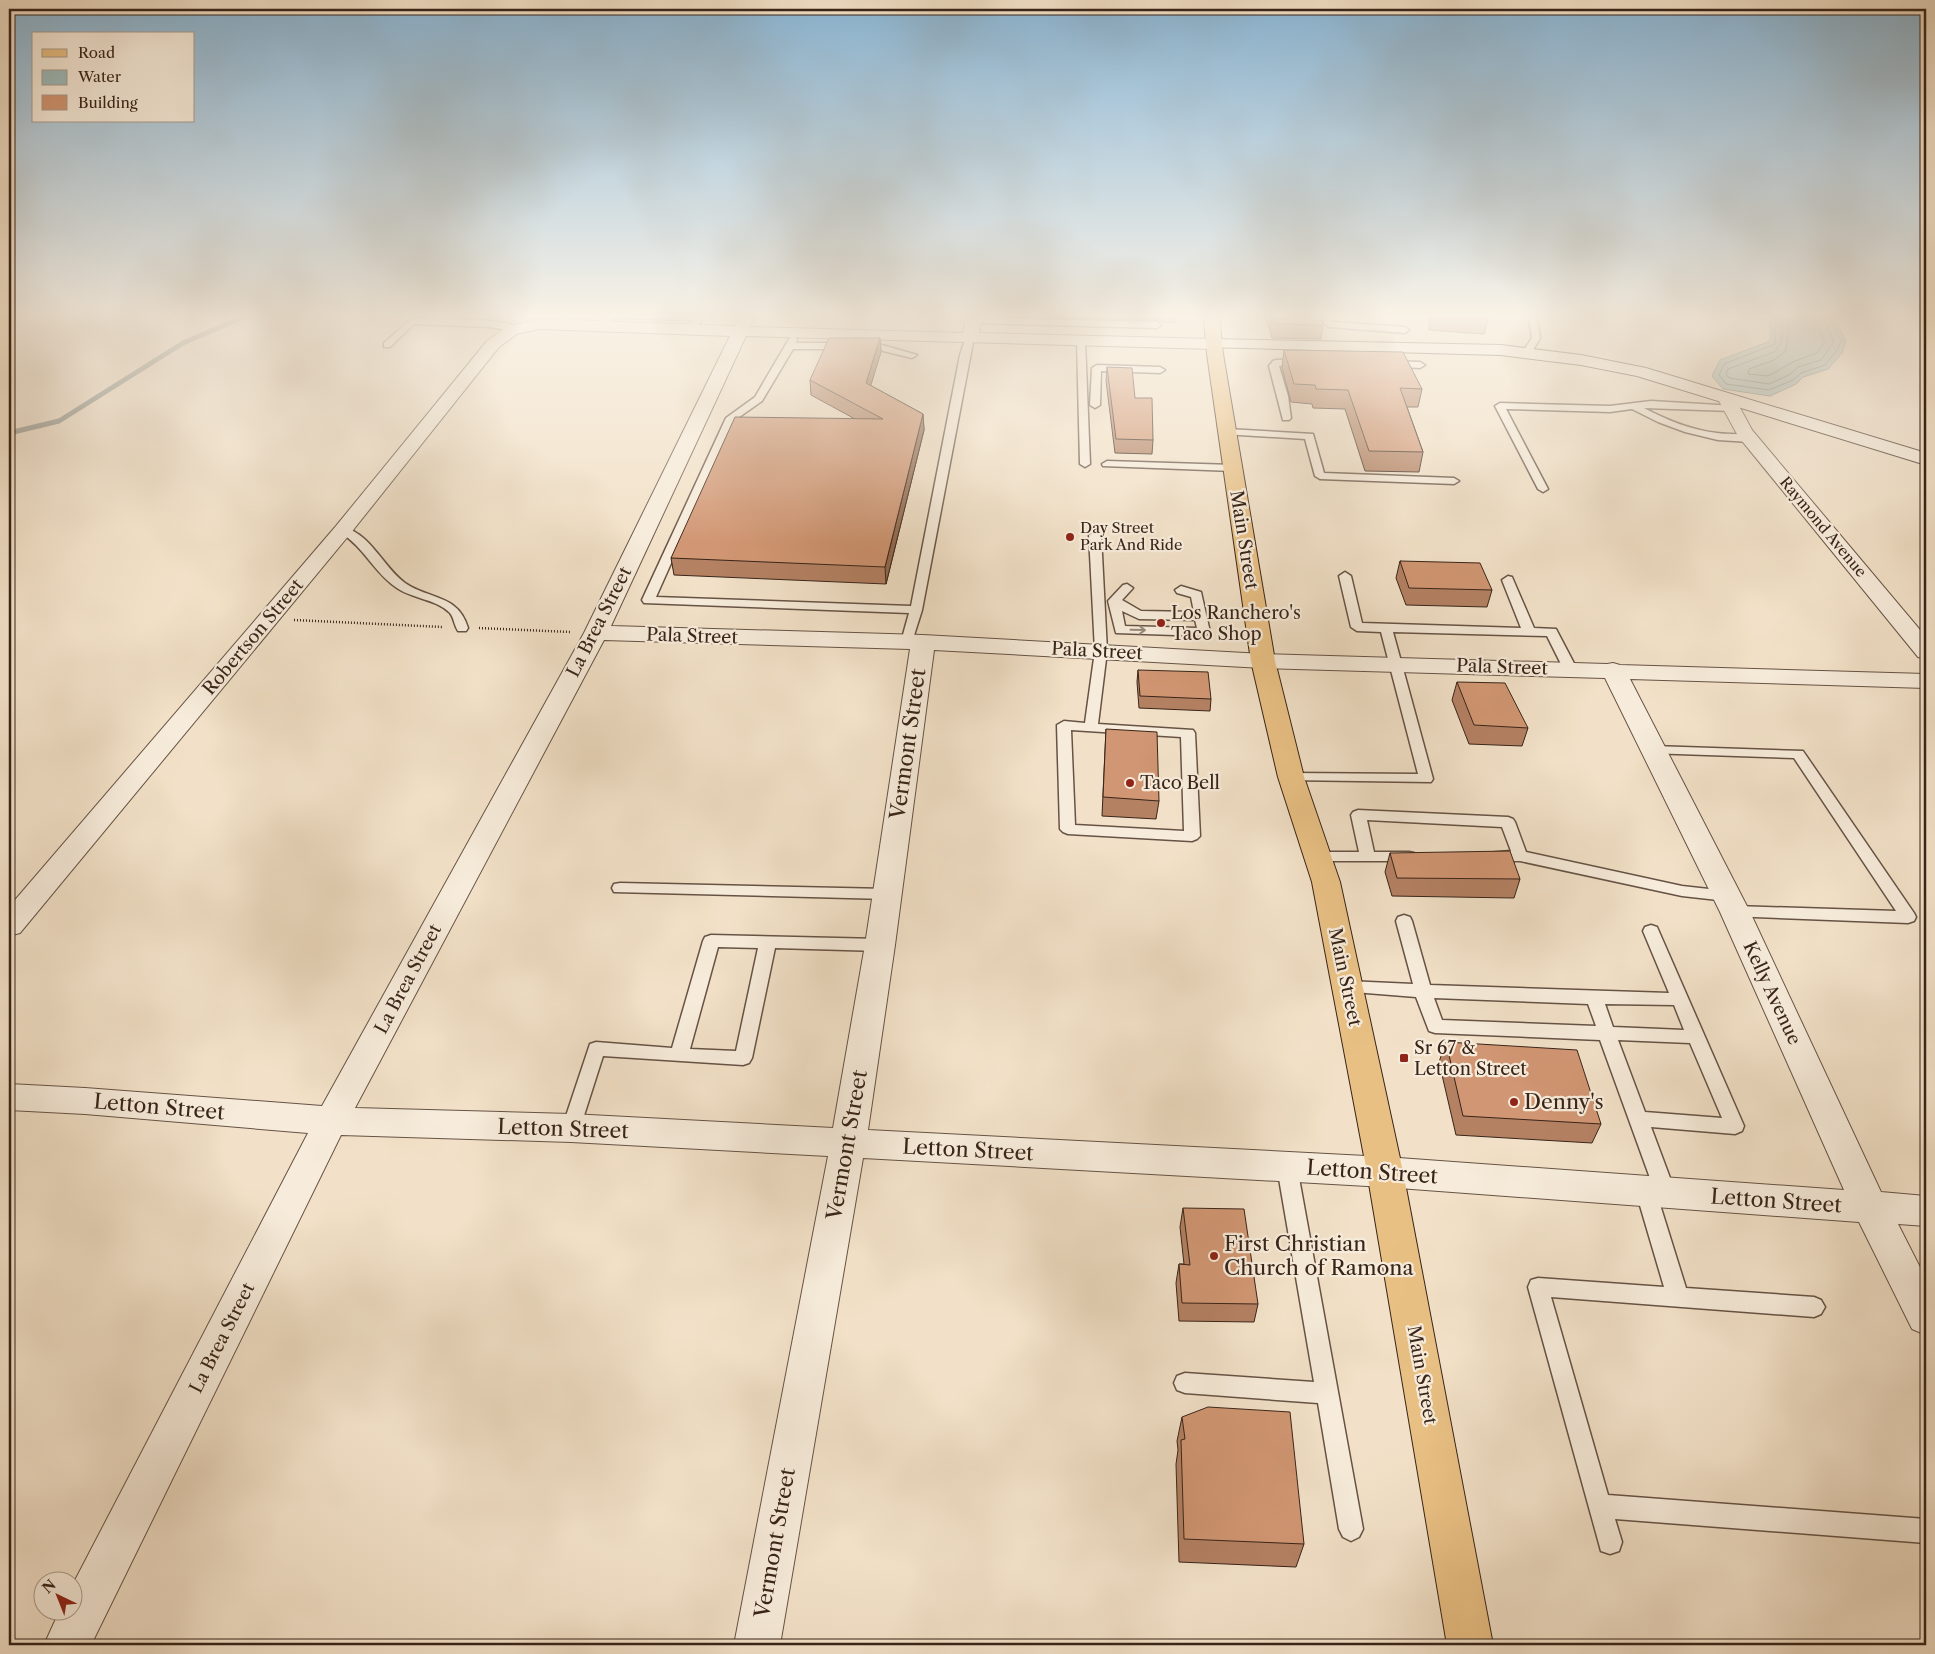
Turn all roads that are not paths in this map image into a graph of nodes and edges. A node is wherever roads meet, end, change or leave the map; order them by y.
1 (456, 390) edge
2 (711, 390) edge
3 (764, 390) edge
4 (958, 390) edge
5 (1085, 390) edge
6 (1095, 390) edge
7 (1221, 390) edge
8 (1281, 390) edge
9 (1693, 390) edge
10 (1730, 403) junction
11 (1094, 405) dead end
12 (1632, 406) junction
13 (1286, 418) dead end
14 (1227, 432) junction
15 (1750, 439) junction
16 (1926, 459) edge
17 (1085, 464) dead end
18 (1107, 464) dead end
19 (1233, 468) junction
20 (1454, 481) dead end
21 (1543, 489) dead end
22 (343, 530) junction
23 (1095, 535) dead end
24 (1345, 576) dead end
25 (1508, 580) dead end
26 (1127, 588) dead end
27 (1181, 590) dead end
28 (1114, 601) junction
29 (1200, 616) junction
30 (462, 628) road end
31 (1386, 628) junction
32 (915, 631) junction
33 (1529, 631) junction
34 (596, 633) junction
35 (1101, 651) junction
36 (1926, 652) edge
37 (1263, 661) junction
38 (1395, 664) junction
39 (1570, 669) junction
40 (1613, 670) junction
41 (1926, 681) edge
42 (1091, 728) junction
43 (1653, 750) junction
44 (1291, 777) junction
45 (1520, 856) junction
46 (1318, 857) junction
47 (1368, 857) junction
48 (1425, 857) edge
49 (1473, 857) edge
50 (620, 888) dead end
51 (887, 894) junction
52 (1731, 904) junction
53 (1404, 921) dead end
54 (9, 926) edge
55 (1651, 932) dead end
56 (768, 942) junction
57 (880, 945) junction
58 (1347, 986) junction
59 (1423, 991) junction
60 (1594, 998) junction
61 (1679, 1000) junction
62 (1607, 1034) junction
63 (1696, 1037) junction
64 (679, 1055) junction
65 (9, 1097) edge
66 (1638, 1119) junction
67 (332, 1121) junction
68 (571, 1128) junction
69 (848, 1144) junction
70 (1287, 1167) junction
71 (1386, 1172) junction
72 (1656, 1193) junction
73 (1870, 1207) junction
74 (1926, 1211) edge
75 (1678, 1296) junction
76 (1814, 1307) dead end
77 (1926, 1317) edge
78 (1185, 1383) dead end
79 (1327, 1393) junction
80 (1600, 1506) junction
81 (1351, 1529) dead end
82 (1926, 1531) edge
83 (1610, 1542) dead end
84 (67, 1645) edge
85 (757, 1645) edge
86 (1470, 1645) edge

1 - 22 street, Robertson Street
2 - 34 street, La Brea Street
3 - 32 lane
4 - 32 lane
5 - 17 lane
6 - 11 lane
7 - 14 main road, Main Street
8 - 13 lane
9 - 10 street
10 - 12 lane
10 - 15 street, Raymond Avenue
10 - 16 street
12 - 15 lane
12 - 21 lane
14 - 19 main road, Main Street
14 - 20 lane
15 - 36 street, Raymond Avenue
18 - 19 lane
19 - 37 main road, Main Street
22 - 30 lane
22 - 54 street, Robertson Street
23 - 35 lane
24 - 31 lane
25 - 33 lane
26 - 28 lane
27 - 29 lane
28 - 29 lane
28 -> 29 lane
31 - 33 lane
31 - 38 lane
32 - 34 street, Pala Street
32 - 35 street, Pala Street
32 - 51 street, Vermont Street
33 - 39 lane
34 - 67 street, La Brea Street
35 - 37 street, Pala Street
35 - 42 lane
37 - 38 street, Pala Street
37 - 44 main road, Main Street
38 - 39 street, Pala Street
38 - 44 lane
39 - 40 street, Pala Street
40 - 41 street, Pala Street
40 - 43 street, Kelly Avenue
42 - 42 lane
43 - 52 street, Kelly Avenue
43 - 52 lane
44 - 46 main road, Main Street
45 - 47 lane
45 - 49 lane
45 - 52 lane
46 - 47 lane
46 - 58 main road, Main Street
47 - 48 lane
50 - 51 lane
51 - 57 street, Vermont Street
52 - 73 street, Kelly Avenue
53 - 59 lane
55 - 61 lane
56 - 57 lane
56 - 64 lane
56 - 64 lane
57 - 69 street, Vermont Street
58 - 59 lane
58 - 71 main road, Main Street
59 - 60 lane
59 - 62 lane
60 - 61 lane
60 - 62 lane
61 - 63 lane
62 - 63 lane
62 - 66 lane
63 - 66 lane
64 - 68 lane
65 - 67 street, Letton Street
66 - 72 lane
67 - 68 street, Letton Street
67 - 84 street, La Brea Street
68 - 69 street, Letton Street
69 - 70 street, Letton Street
69 - 85 street, Vermont Street
70 - 71 street, Letton Street
70 - 79 lane
71 - 72 street, Letton Street
71 - 86 main road, Main Street
72 - 73 street, Letton Street
72 - 75 lane
73 - 74 street, Letton Street
73 - 77 street, Kelly Avenue
75 - 76 lane
75 - 80 lane
78 - 79 lane
79 - 81 lane
80 - 82 lane
80 - 83 lane

